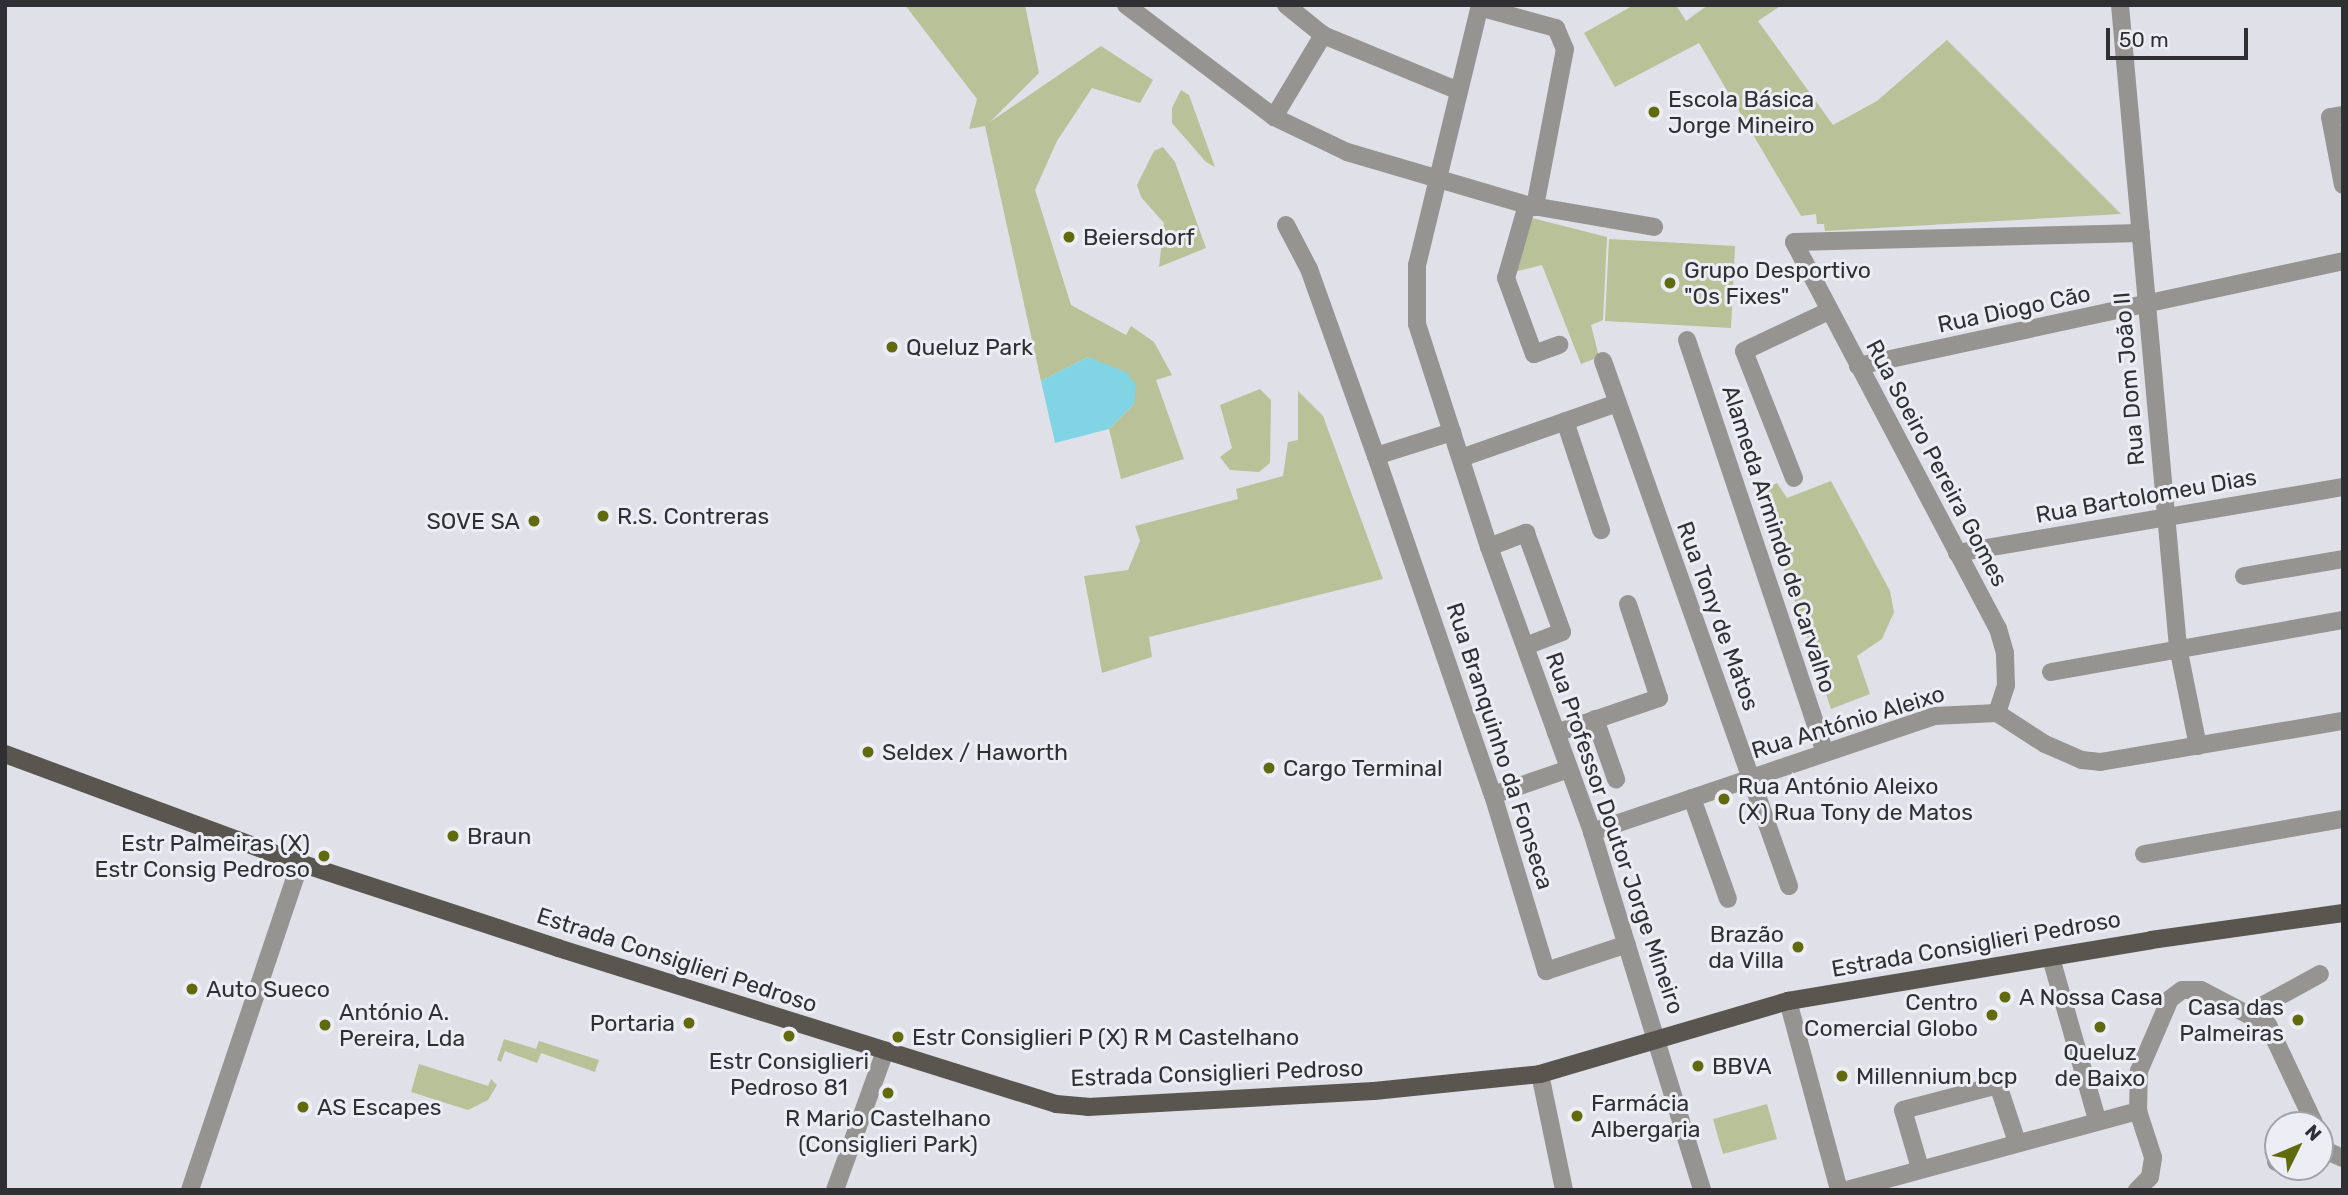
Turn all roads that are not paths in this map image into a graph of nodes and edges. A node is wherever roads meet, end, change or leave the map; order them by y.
1 (1126, 5) edge
2 (1286, 5) edge
3 (2120, 5) edge
4 (1480, 6) edge
5 (1323, 35) junction
6 (1460, 91) junction
7 (2343, 115) edge
8 (1274, 117) junction
9 (2343, 123) edge
10 (2334, 139) junction
11 (1438, 182) junction
12 (2343, 185) edge
13 (1531, 206) junction
14 (1286, 225) dead end
15 (1654, 227) dead end
16 (2141, 233) junction
17 (2343, 261) edge
18 (2148, 306) junction
19 (1829, 311) junction
20 (1687, 340) dead end
21 (1559, 345) dead end
22 (1603, 361) dead end
23 (1858, 366) junction
24 (1617, 403) junction
25 (1565, 421) junction
26 (1452, 432) junction
27 (1376, 456) junction
28 (1461, 458) junction
29 (1794, 478) dead end
30 (2343, 487) edge
31 (2166, 518) junction
32 (1601, 530) dead end
33 (1489, 547) junction
34 (1957, 553) junction
35 (2343, 559) edge
36 (2244, 576) dead end
37 (1628, 604) dead end
38 (2343, 620) edge
39 (1526, 646) junction
40 (2178, 648) junction
41 (2051, 672) dead end
42 (1997, 713) junction
43 (1595, 719) junction
44 (2343, 721) edge
45 (1556, 733) junction
46 (2198, 746) junction
47 (1825, 753) junction
48 (5, 754) edge
49 (1569, 769) junction
50 (1750, 778) junction
51 (1615, 779) dead end
52 (1493, 795) junction
53 (1692, 798) junction
54 (2343, 819) edge
55 (1592, 832) junction
56 (2144, 854) dead end
57 (300, 863) junction
58 (1789, 886) dead end
59 (1728, 899) dead end
60 (2343, 913) edge
61 (1627, 944) junction
62 (2051, 958) junction
63 (2320, 974) dead end
64 (1788, 1001) junction
65 (2247, 1014) junction
66 (1658, 1037) junction
67 (884, 1051) junction
68 (1540, 1074) junction
69 (2138, 1111) junction
70 (2308, 1111) edge
71 (2097, 1120) junction
72 (2017, 1142) junction
73 (1920, 1168) junction
74 (190, 1190) edge
75 (835, 1190) edge
76 (1564, 1190) edge
77 (1702, 1190) edge
78 (1839, 1190) edge
79 (1847, 1190) edge
80 (2137, 1190) edge

1 - 8 street
2 - 5 street
3 - 16 street, Rua Dom João II
4 - 6 street, Rua Professor Doutor Jorge Mineiro
4 - 13 street
5 - 6 street
5 - 8 street
6 - 11 street, Rua Professor Doutor Jorge Mineiro
7 - 10 street
8 - 11 street
9 - 10 street
10 - 12 street
11 - 13 street
11 - 26 street, Rua Professor Doutor Jorge Mineiro
13 - 15 street
13 - 21 street
14 - 27 street, Rua Branquinho da Fonseca
16 - 18 street, Rua Dom João II
16 - 19 street, Rua Soeiro Pereira Gomes
17 - 18 street, Rua Diogo Cão
18 - 23 street, Rua Diogo Cão
18 - 31 street, Rua Dom João II
19 - 23 street, Rua Soeiro Pereira Gomes
19 - 29 street, Alameda Armindo de Carvalho
20 - 47 street, Alameda Armindo de Carvalho
22 - 24 street, Rua Tony de Matos
23 - 34 street, Rua Soeiro Pereira Gomes
24 - 25 street
24 - 50 street, Rua Tony de Matos
25 - 28 street
25 - 32 street
26 - 27 street
26 - 28 street, Rua Professor Doutor Jorge Mineiro
27 - 52 street, Rua Branquinho da Fonseca
28 - 33 street, Rua Professor Doutor Jorge Mineiro
30 - 31 street, Rua Bartolomeu Dias
31 - 34 street, Rua Bartolomeu Dias
31 - 40 street, Rua Dom João II
33 - 39 street, Rua Professor Doutor Jorge Mineiro
33 - 39 street, Rua Professor Doutor Jorge Mineiro
34 - 42 street, Rua Soeiro Pereira Gomes
35 - 36 street
37 - 43 street
38 - 40 street
39 - 45 street, Rua Professor Doutor Jorge Mineiro
40 - 41 street
40 - 46 street, Rua Dom João II
42 - 46 street
42 - 47 street, Rua António Aleixo
43 - 45 street
43 - 51 street
44 - 46 street
45 - 49 street, Rua Professor Doutor Jorge Mineiro
47 - 50 street, Rua António Aleixo
48 - 57 main road, Estrada Consiglieri Pedroso
49 - 52 street
49 - 55 street, Rua Professor Doutor Jorge Mineiro
50 - 53 street, Rua António Aleixo
50 - 58 street, Rua Tony de Matos
52 - 61 street, Rua Branquinho da Fonseca
53 - 55 street, Rua António Aleixo
53 - 59 street
54 - 56 street
55 - 61 street, Rua Professor Doutor Jorge Mineiro
57 - 67 main road, Estrada Consiglieri Pedroso
57 - 74 street
60 - 62 main road, Estrada Consiglieri Pedroso
61 - 66 street, Rua Professor Doutor Jorge Mineiro
62 - 64 main road, Estrada Consiglieri Pedroso
62 - 71 street
63 - 65 street
64 - 66 main road, Estrada Consiglieri Pedroso
64 - 78 street
65 - 69 street
65 - 70 street
66 - 68 main road, Estrada Consiglieri Pedroso
66 - 77 street, Rua Professor Doutor Jorge Mineiro
67 - 68 main road, Estrada Consiglieri Pedroso
67 - 75 street
68 - 76 street
69 - 71 street
69 - 80 street
71 - 72 street
72 - 73 street
72 - 73 street
73 - 79 street

